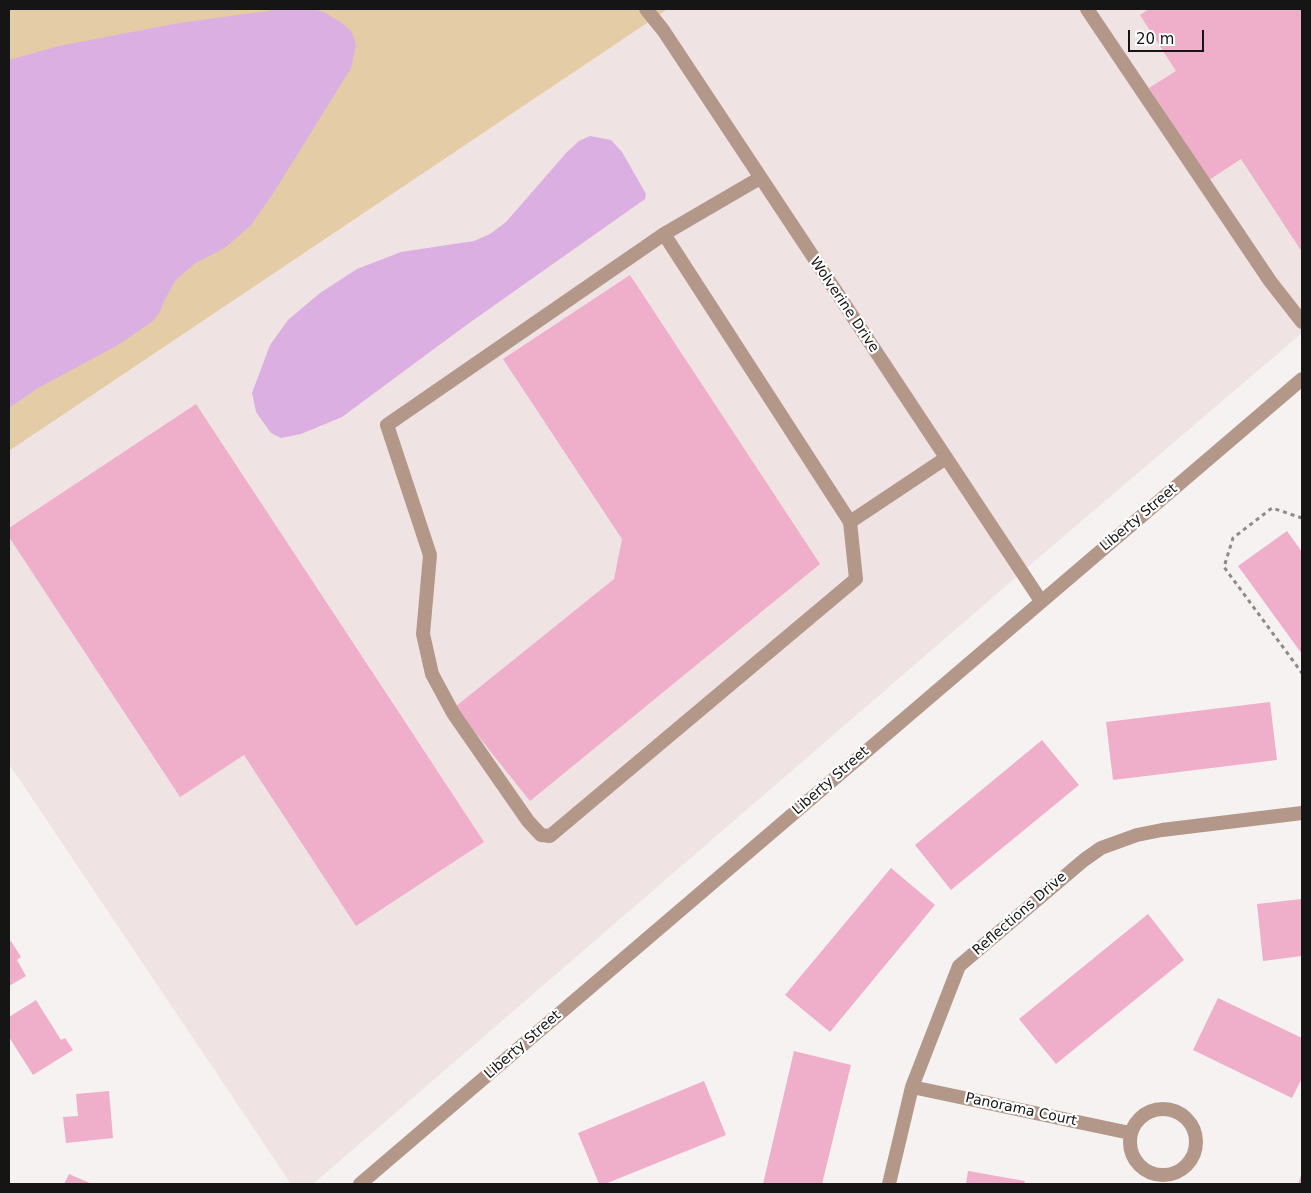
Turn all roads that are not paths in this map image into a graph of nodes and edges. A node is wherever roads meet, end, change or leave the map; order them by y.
1 (646, 9) edge
2 (1090, 10) edge
3 (760, 178) junction
4 (664, 234) junction
5 (1302, 322) edge
6 (1302, 379) edge
7 (946, 458) junction
8 (850, 522) junction
9 (1041, 601) junction
10 (1302, 813) edge
11 (912, 1087) junction
12 (1130, 1134) junction
13 (360, 1184) edge
14 (889, 1184) edge

1 - 3 street, Wolverine Drive
2 - 5 street
3 - 4 street
3 - 7 street, Wolverine Drive
4 - 8 street
4 - 8 street
6 - 9 street, Liberty Street
7 - 8 street
7 - 9 street, Wolverine Drive
9 - 13 street, Liberty Street
10 - 11 street, Reflections Drive
11 - 12 street, Panorama Court
11 - 14 street, Reflections Drive
12 - 12 street

